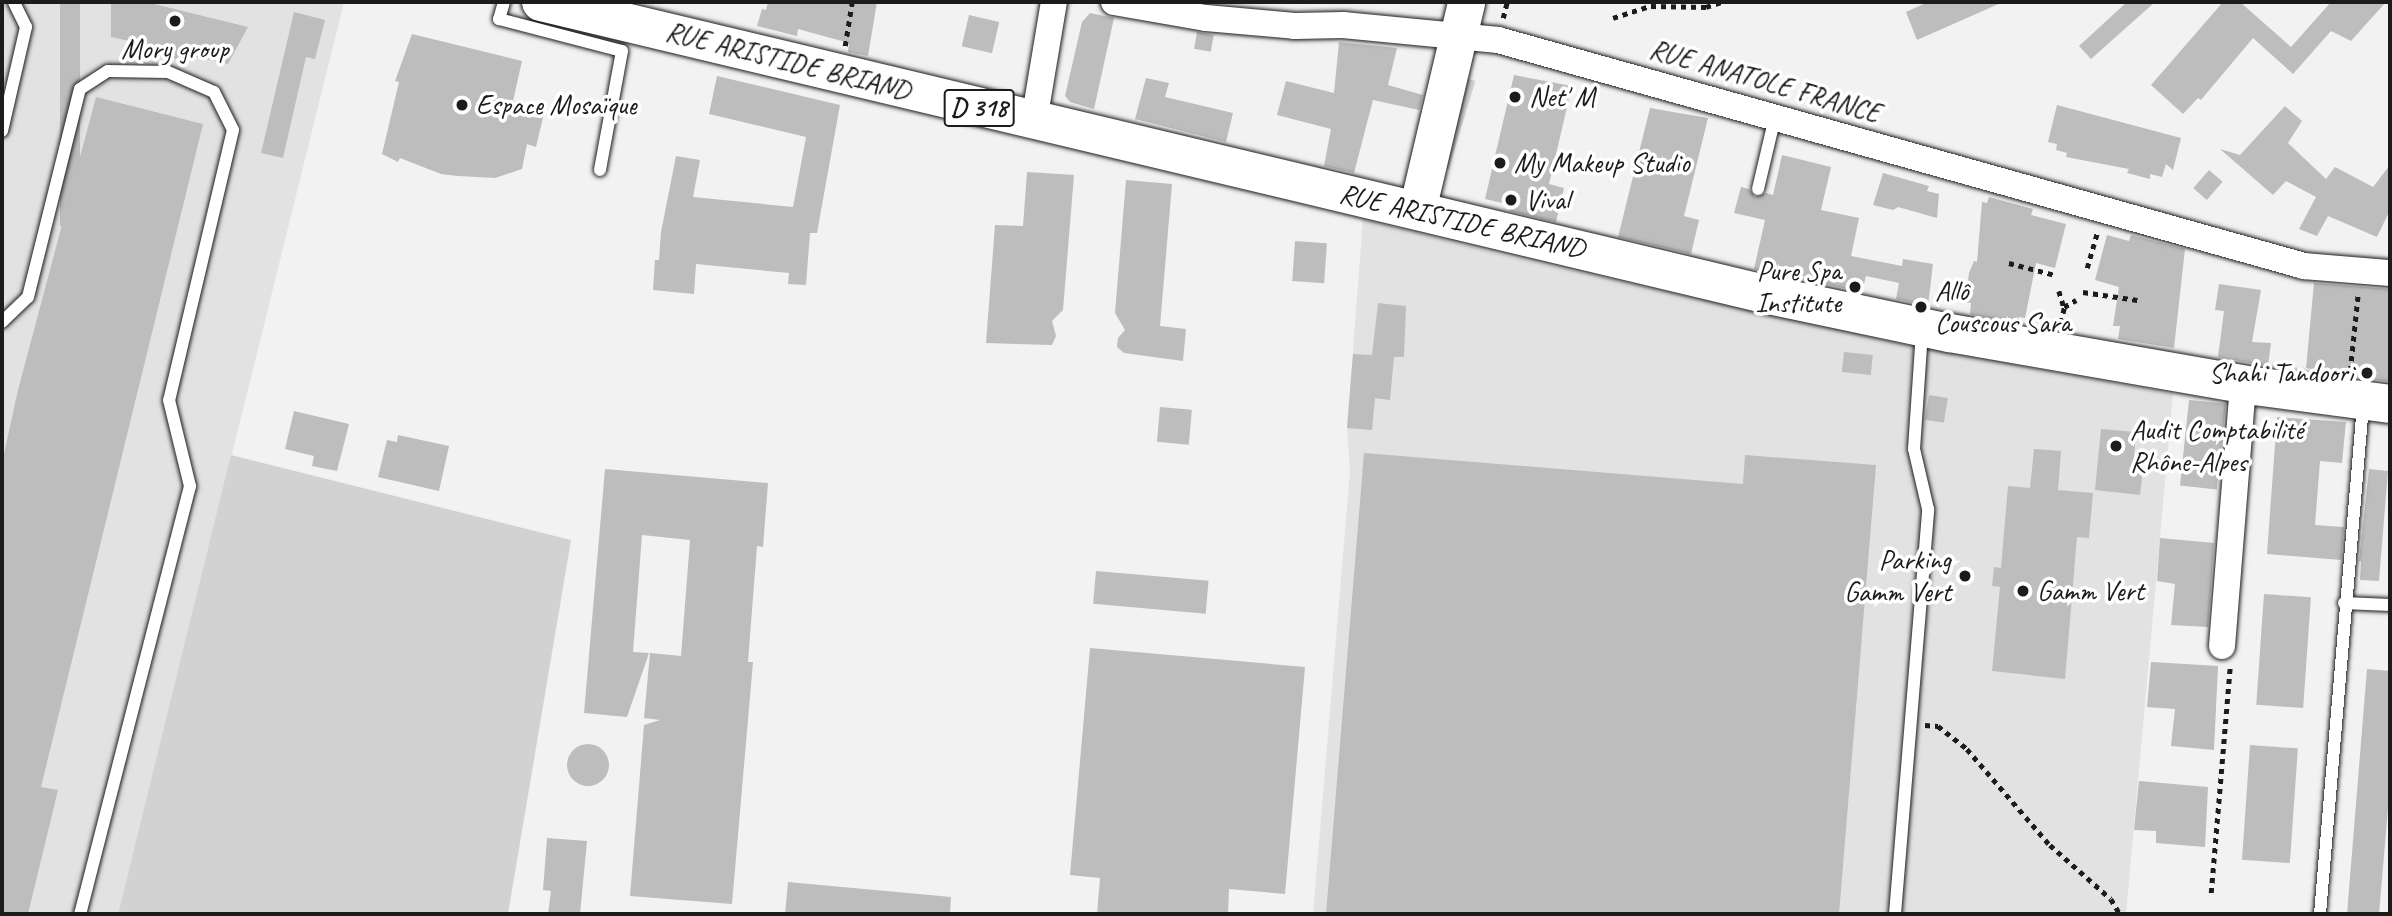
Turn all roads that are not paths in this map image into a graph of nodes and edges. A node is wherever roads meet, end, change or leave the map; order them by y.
1 (14, 2) edge
2 (504, 2) edge
3 (541, 2) edge
4 (1054, 2) edge
5 (1114, 2) edge
6 (1463, 18) edge
7 (1775, 117) junction
8 (1034, 121) junction
9 (2, 131) edge
10 (600, 170) dead end
11 (1758, 189) dead end
12 (1417, 210) junction
13 (2390, 272) edge
14 (2, 323) edge
15 (1922, 328) junction
16 (2243, 384) junction
17 (2368, 394) edge
18 (2344, 603) junction
19 (2390, 606) edge
20 (2222, 646) dead end
21 (80, 914) edge
22 (1895, 914) edge
23 (2320, 914) edge

1 - 9 lane
2 - 10 lane
3 - 8 main road, RUE ARISTIDE BRIAND / D 318
4 - 8 street
5 - 6 street, RUE ANATOLE FRANCE
6 - 7 street, RUE ANATOLE FRANCE
6 - 12 main road
7 - 11 lane
7 - 13 street, RUE ANATOLE FRANCE
8 - 12 main road, RUE ARISTIDE BRIAND / D 318
12 - 15 main road, RUE ARISTIDE BRIAND / D 318
14 - 21 lane
15 - 16 main road, RUE ARISTIDE BRIAND / D 318
15 - 22 lane
16 - 17 main road, RUE ARISTIDE BRIAND / D 318
16 - 20 street
17 - 18 lane
18 - 19 lane
18 - 23 lane

